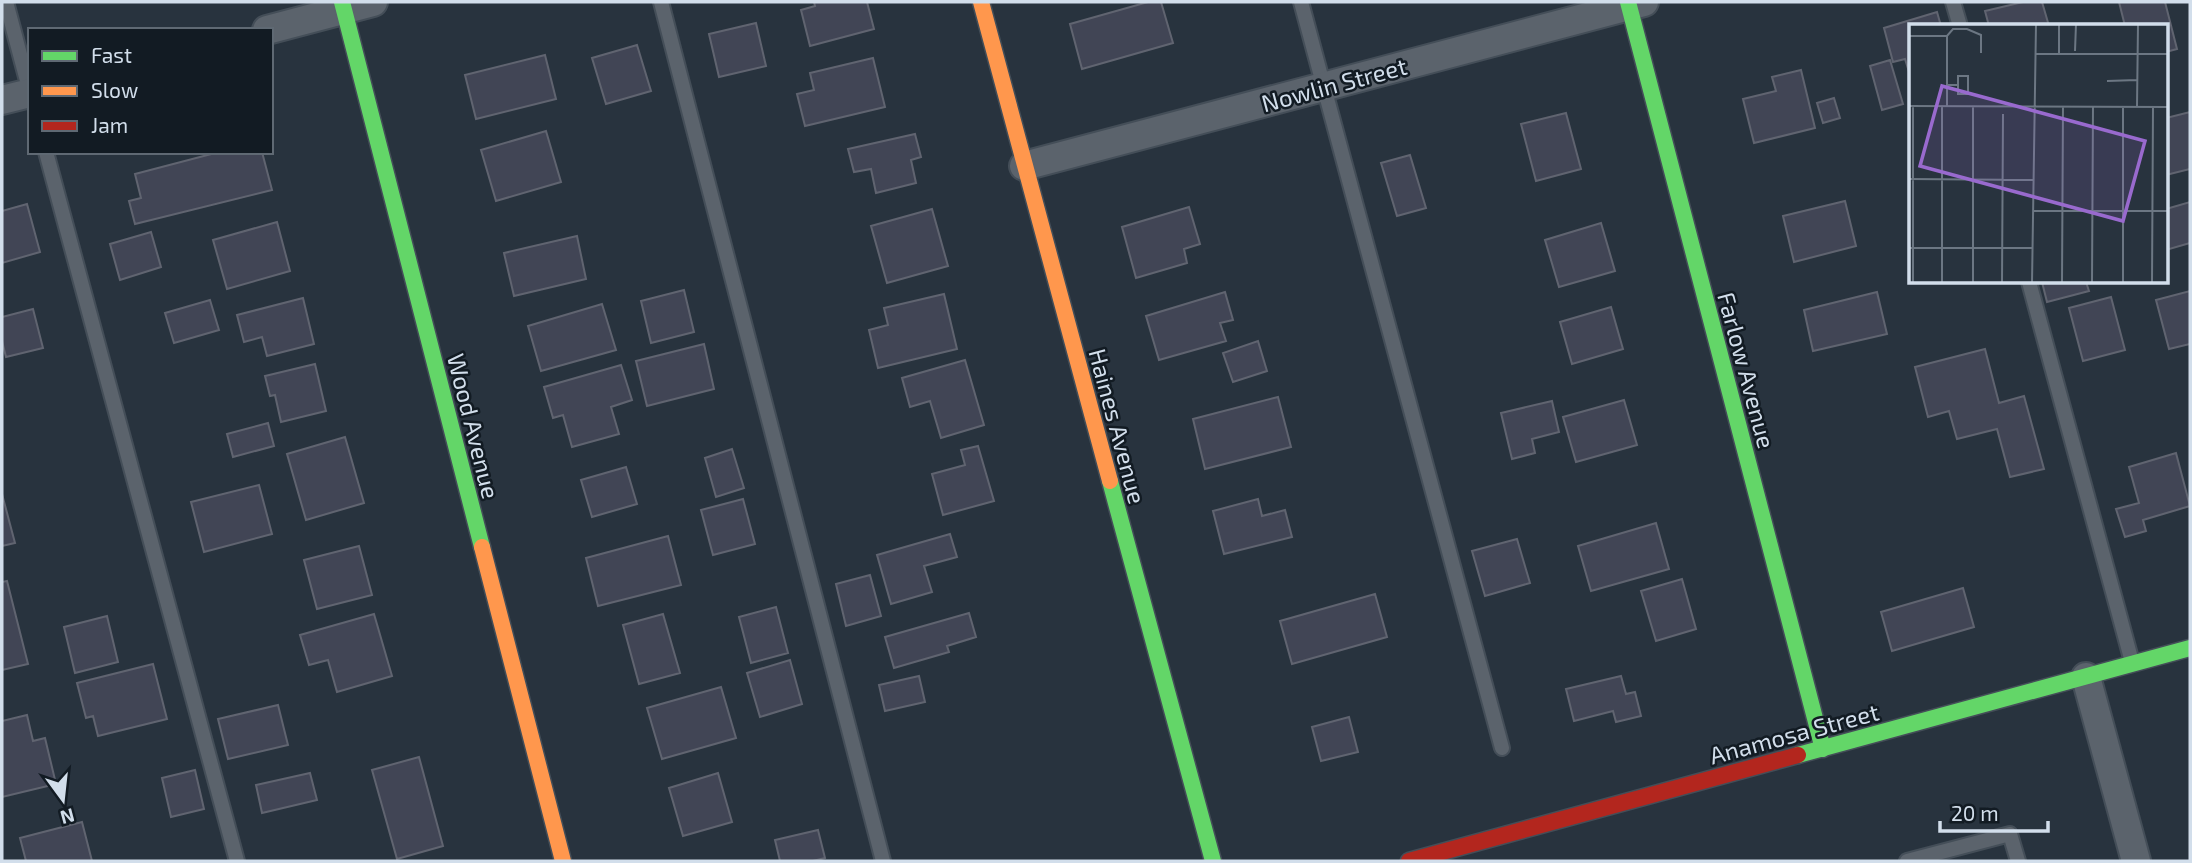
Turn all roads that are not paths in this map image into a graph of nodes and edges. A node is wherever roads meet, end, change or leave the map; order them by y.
1 (6, 2) edge
2 (373, 2) edge
3 (661, 2) edge
4 (981, 2) edge
5 (1301, 2) edge
6 (1954, 2) edge
7 (1634, 3) edge
8 (343, 6) edge
9 (1960, 24) edge
10 (273, 28) edge
11 (28, 84) edge
12 (1323, 87) junction
13 (28, 93) edge
14 (2, 100) edge
15 (47, 154) edge
16 (1024, 166) junction
17 (2030, 284) edge
18 (2190, 648) edge
19 (2132, 664) junction
20 (2086, 677) junction
21 (1502, 748) dead end
22 (1823, 749) junction
23 (237, 861) edge
24 (563, 861) edge
25 (883, 861) edge
26 (1213, 861) edge
27 (1409, 861) edge
28 (1907, 861) edge
29 (2018, 861) edge
30 (2136, 861) edge

1 - 11 lane
2 - 8 street
3 - 25 lane
4 - 16 main road, Haines Avenue
5 - 12 lane
6 - 9 lane
7 - 12 street, Nowlin Street
7 - 22 main road, Farlow Avenue
8 - 10 street
8 - 24 main road, Wood Avenue
12 - 16 street, Nowlin Street
12 - 21 lane
13 - 14 street
15 - 23 lane
16 - 26 main road, Haines Avenue
17 - 19 lane
18 - 19 main road, Anamosa Street
19 - 20 main road, Anamosa Street
20 - 22 main road, Anamosa Street
20 - 30 street
22 - 27 main road, Anamosa Street
28 - 29 lane

